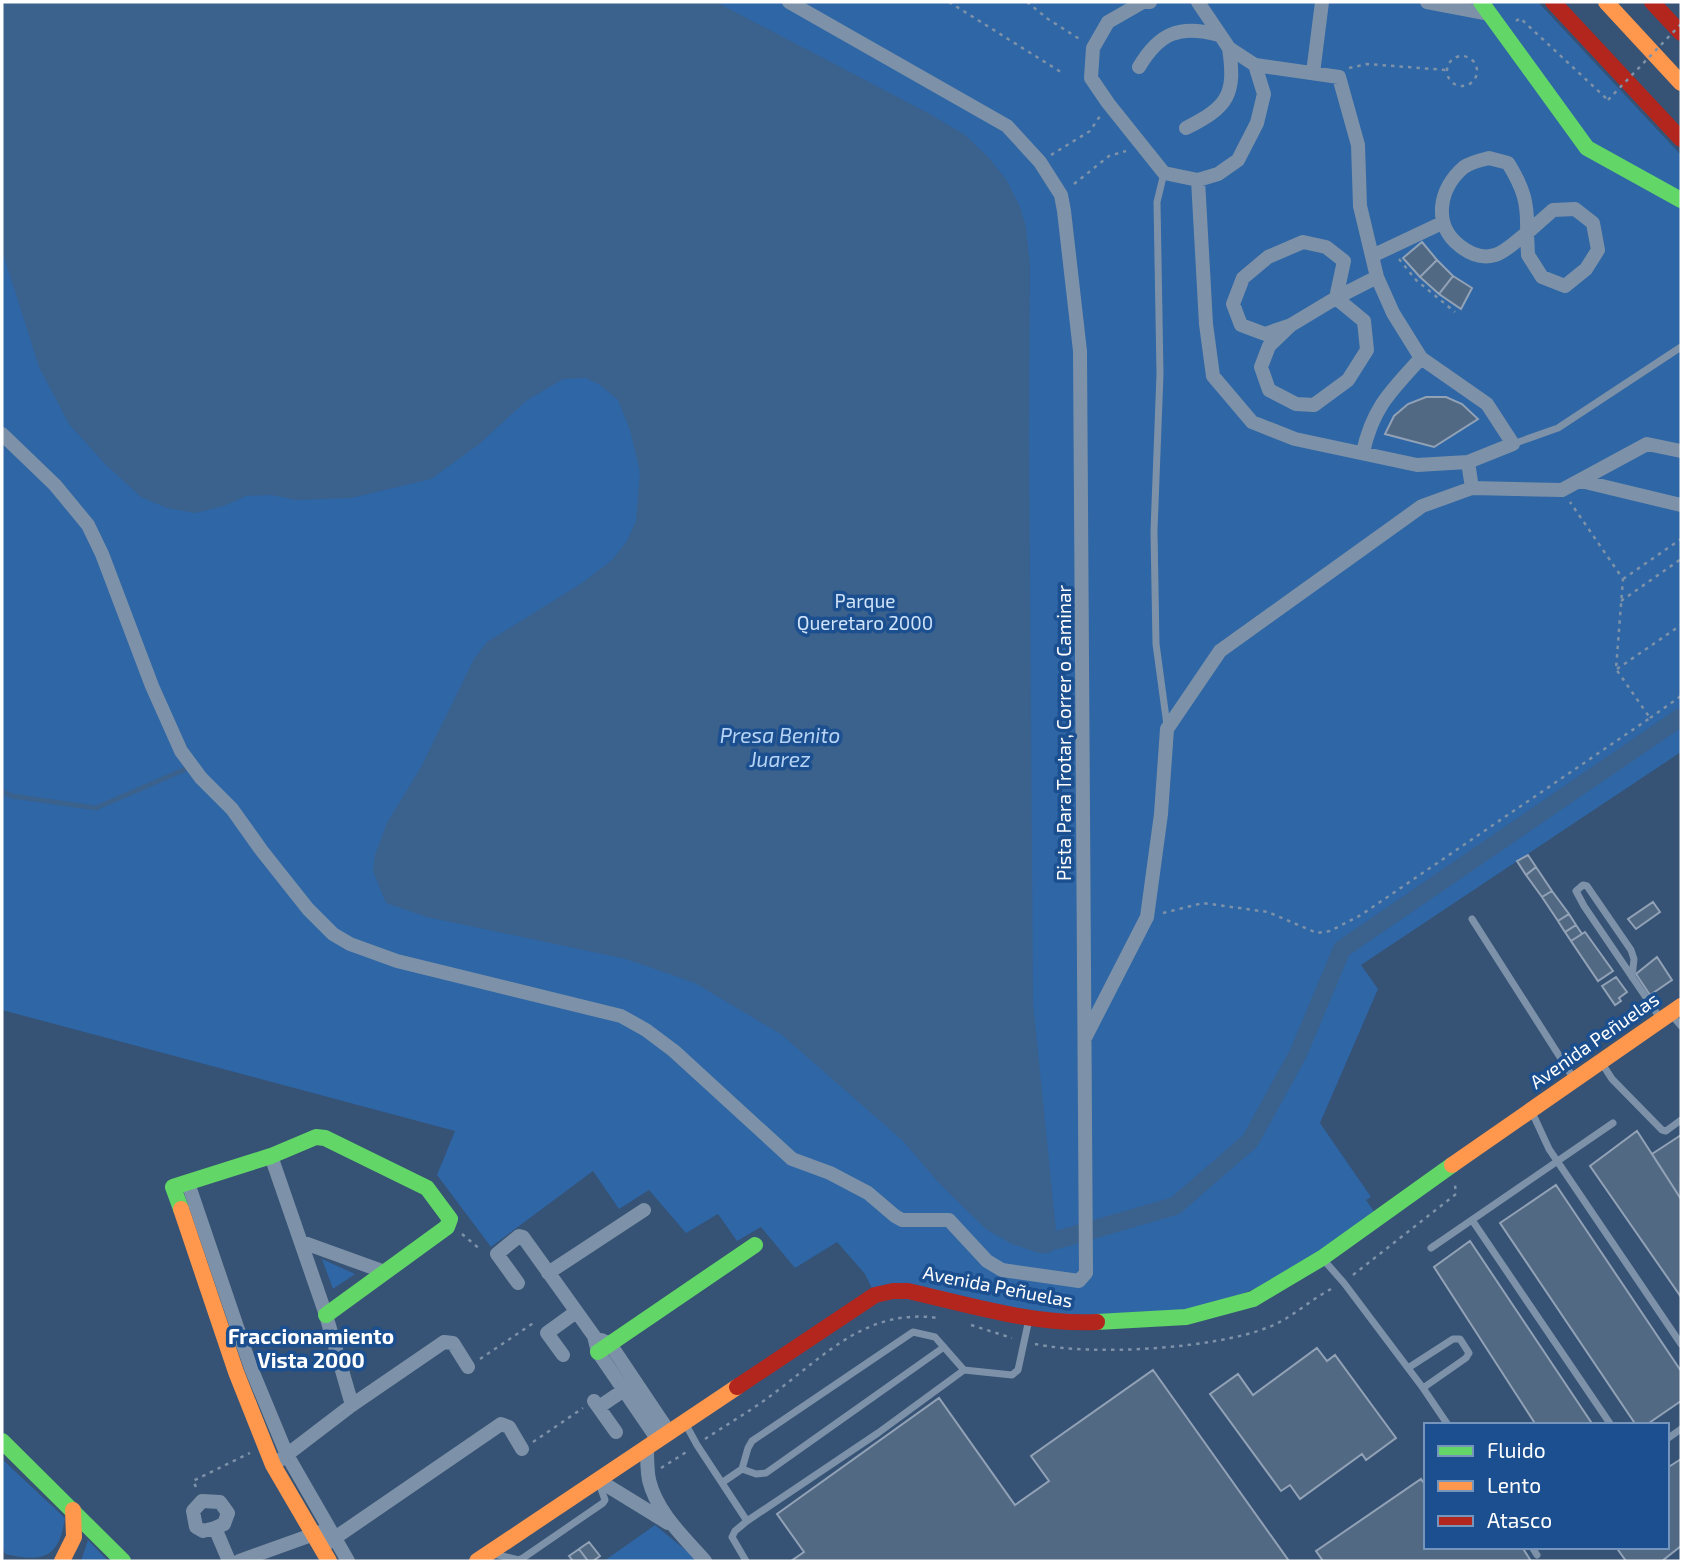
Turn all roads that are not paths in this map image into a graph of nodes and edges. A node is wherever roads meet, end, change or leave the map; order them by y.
1 (789, 2) edge
2 (1150, 2) edge
3 (1198, 2) edge
4 (1322, 2) edge
5 (1427, 2) edge
6 (1553, 2) edge
7 (1606, 2) edge
8 (1652, 2) edge
9 (1486, 8) edge
10 (1681, 33) edge
11 (1219, 35) junction
12 (1229, 48) junction
13 (1255, 65) junction
14 (1139, 67) dead end
15 (1313, 73) junction
16 (1681, 83) edge
17 (1186, 128) dead end
18 (1680, 137) edge
19 (1164, 173) junction
20 (1198, 180) junction
21 (1681, 200) edge
22 (1442, 223) junction
23 (1527, 233) junction
24 (1372, 256) junction
25 (1377, 277) junction
26 (1336, 298) junction
27 (1291, 325) junction
28 (1681, 347) edge
29 (1421, 358) junction
30 (2, 434) edge
31 (1513, 444) junction
32 (1681, 451) edge
33 (1363, 452) junction
34 (1468, 462) junction
35 (1581, 481) junction
36 (1472, 488) junction
37 (1681, 505) edge
38 (1167, 729) junction
39 (1472, 919) dead end
40 (1632, 977) junction
41 (1673, 1016) edge
42 (1084, 1040) junction
43 (1601, 1062) junction
44 (1574, 1080) junction
45 (1531, 1110) junction
46 (1681, 1120) edge
47 (1614, 1123) dead end
48 (271, 1156) junction
49 (1558, 1162) junction
50 (188, 1183) junction
51 (644, 1210) dead end
52 (1472, 1220) junction
53 (302, 1242) junction
54 (755, 1245) dead end
55 (1432, 1248) dead end
56 (1322, 1258) junction
57 (385, 1272) junction
58 (548, 1273) junction
59 (213, 1282) junction
60 (518, 1283) dead end
61 (576, 1312) junction
62 (326, 1315) junction
63 (1030, 1318) junction
64 (538, 1320) road end
65 (547, 1333) junction
66 (1681, 1344) edge
67 (944, 1347) junction
68 (604, 1348) junction
69 (563, 1355) dead end
70 (468, 1367) road end
71 (1408, 1368) junction
72 (244, 1370) junction
73 (964, 1370) junction
74 (1423, 1388) junction
75 (624, 1390) junction
76 (352, 1405) junction
77 (685, 1422) junction
78 (1447, 1423) edge
79 (1610, 1423) edge
80 (616, 1432) dead end
81 (658, 1440) junction
82 (2, 1441) edge
83 (522, 1449) road end
84 (280, 1460) junction
85 (742, 1469) junction
86 (598, 1480) junction
87 (723, 1482) junction
88 (73, 1510) junction
89 (747, 1521) junction
90 (674, 1527) junction
91 (215, 1528) junction
92 (325, 1545) edge
93 (1533, 1549) edge
94 (1537, 1555) dead end
95 (484, 1557) edge
96 (62, 1561) edge
97 (123, 1561) edge
98 (229, 1561) edge
99 (243, 1561) edge
100 (348, 1561) edge
101 (705, 1561) edge
102 (746, 1561) edge

1 - 42 street, Pista Para Trotar, Correr o Caminar
2 - 19 street
3 - 11 street
4 - 15 street
5 - 9 street
6 - 18 street
7 - 16 street
8 - 10 street
9 - 21 street
11 - 12 street
11 - 14 street
12 - 13 street
12 - 17 street
13 - 15 street
13 - 20 street
15 - 24 street
19 - 20 street
19 - 38 lane
20 - 33 street
22 - 23 street
22 - 23 street
22 - 24 street
23 - 23 street
24 - 25 street
25 - 26 street
25 - 29 street
26 - 27 street
26 - 27 street
26 - 27 street
28 - 31 lane
29 - 31 street
29 - 33 street
30 - 42 street, Pista Para Trotar, Correr o Caminar
31 - 34 street
32 - 35 street
33 - 34 street
34 - 36 street
35 - 36 street
35 - 37 street
36 - 38 street
38 - 42 street
39 - 44 lane
40 - 40 lane
40 - 41 lane
41 - 43 street, Avenida Peñuelas
43 - 44 street, Avenida Peñuelas
43 - 46 lane
44 - 45 street, Avenida Peñuelas
45 - 49 lane, Avenida Peñuelas
45 - 56 street, Avenida Peñuelas
47 - 49 lane
48 - 50 street
48 - 53 street
48 - 57 street
49 - 52 lane
49 - 66 lane, Avenida Peñuelas
50 - 59 street
50 - 59 street
51 - 58 street
52 - 55 lane
52 - 79 lane
53 - 57 street
53 - 62 street
54 - 68 street
56 - 63 street, Avenida Peñuelas
56 - 71 lane
57 - 62 street
58 - 60 street
58 - 61 street
59 - 72 street
61 - 65 street
61 - 68 street
62 - 76 street
63 - 73 lane
63 - 77 street, Avenida Peñuelas
64 - 65 street
65 - 69 street
67 - 73 lane
67 - 85 lane
67 - 85 lane
68 - 75 street
68 - 81 street
70 - 76 street
71 - 74 lane
71 - 74 lane
72 - 84 street
72 - 84 street
73 - 89 lane
74 - 78 lane
75 - 80 street
75 - 81 street
76 - 84 street
77 - 81 street, Avenida Peñuelas
77 - 87 lane
81 - 86 street, Avenida Peñuelas
81 - 90 street
82 - 88 street
83 - 92 street
84 - 92 street
85 - 87 lane
86 - 90 street
86 - 95 street, Avenida Peñuelas
86 - 95 lane
87 - 89 lane
88 - 96 street
88 - 97 street
89 - 102 lane
90 - 101 street
91 - 91 street
91 - 98 street
92 - 99 street
92 - 100 street
93 - 94 lane

